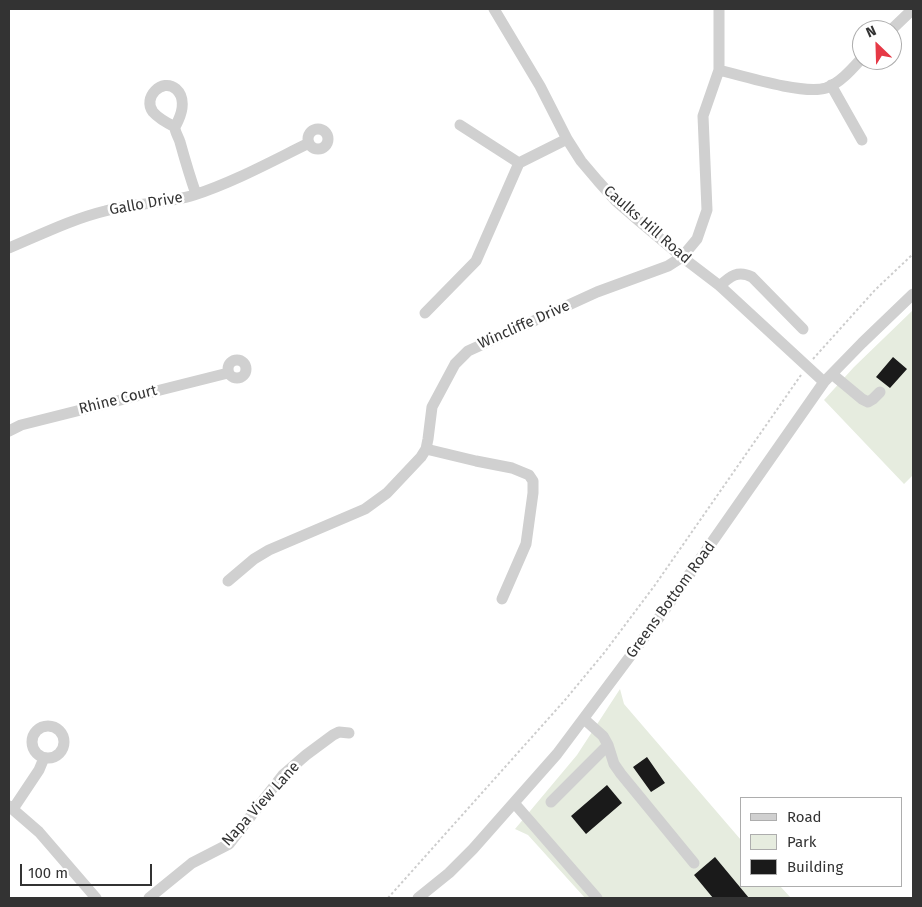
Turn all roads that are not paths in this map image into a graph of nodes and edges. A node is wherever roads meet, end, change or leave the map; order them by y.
1 (494, 9) edge
2 (718, 9) edge
3 (913, 9) edge
4 (901, 20) edge
5 (852, 68) edge
6 (719, 70) junction
7 (831, 85) junction
8 (460, 125) dead end
9 (175, 127) dead end
10 (567, 138) junction
11 (862, 140) dead end
12 (309, 143) dead end
13 (519, 163) junction
14 (196, 194) junction
15 (9, 248) edge
16 (682, 257) junction
17 (720, 286) junction
18 (913, 294) edge
19 (425, 313) dead end
20 (803, 329) dead end
21 (228, 373) dead end
22 (828, 378) junction
23 (880, 392) dead end
24 (9, 431) edge
25 (426, 448) junction
26 (228, 581) dead end
27 (502, 599) dead end
28 (584, 719) junction
29 (349, 733) dead end
30 (608, 745) junction
31 (44, 758) dead end
32 (551, 802) dead end
33 (515, 804) junction
34 (11, 808) edge
35 (694, 862) dead end
36 (96, 898) edge
37 (150, 898) edge
38 (418, 898) edge
39 (597, 898) edge

1 - 10 street, Caulks Hill Road
2 - 6 street
3 - 4 street
5 - 7 street
6 - 7 street
6 - 16 street
7 - 11 street
8 - 13 street
9 - 14 street
10 - 13 street
10 - 16 street, Caulks Hill Road
12 - 14 street, Gallo Drive
13 - 19 street
14 - 15 street, Gallo Drive
16 - 17 street, Caulks Hill Road
16 - 25 street, Wincliffe Drive
17 - 20 street
17 - 22 street, Caulks Hill Road
18 - 22 street, Greens Bottom Road
21 - 24 street, Rhine Court
22 - 23 street, Caulks Hill Road
22 - 28 street, Greens Bottom Road
25 - 26 street, Wincliffe Drive
25 - 27 street
28 - 30 street
28 - 33 street, Greens Bottom Road
29 - 37 street, Napa View Lane
30 - 32 street
30 - 35 street
31 - 34 street
33 - 38 street, Greens Bottom Road
33 - 39 street
34 - 36 street

